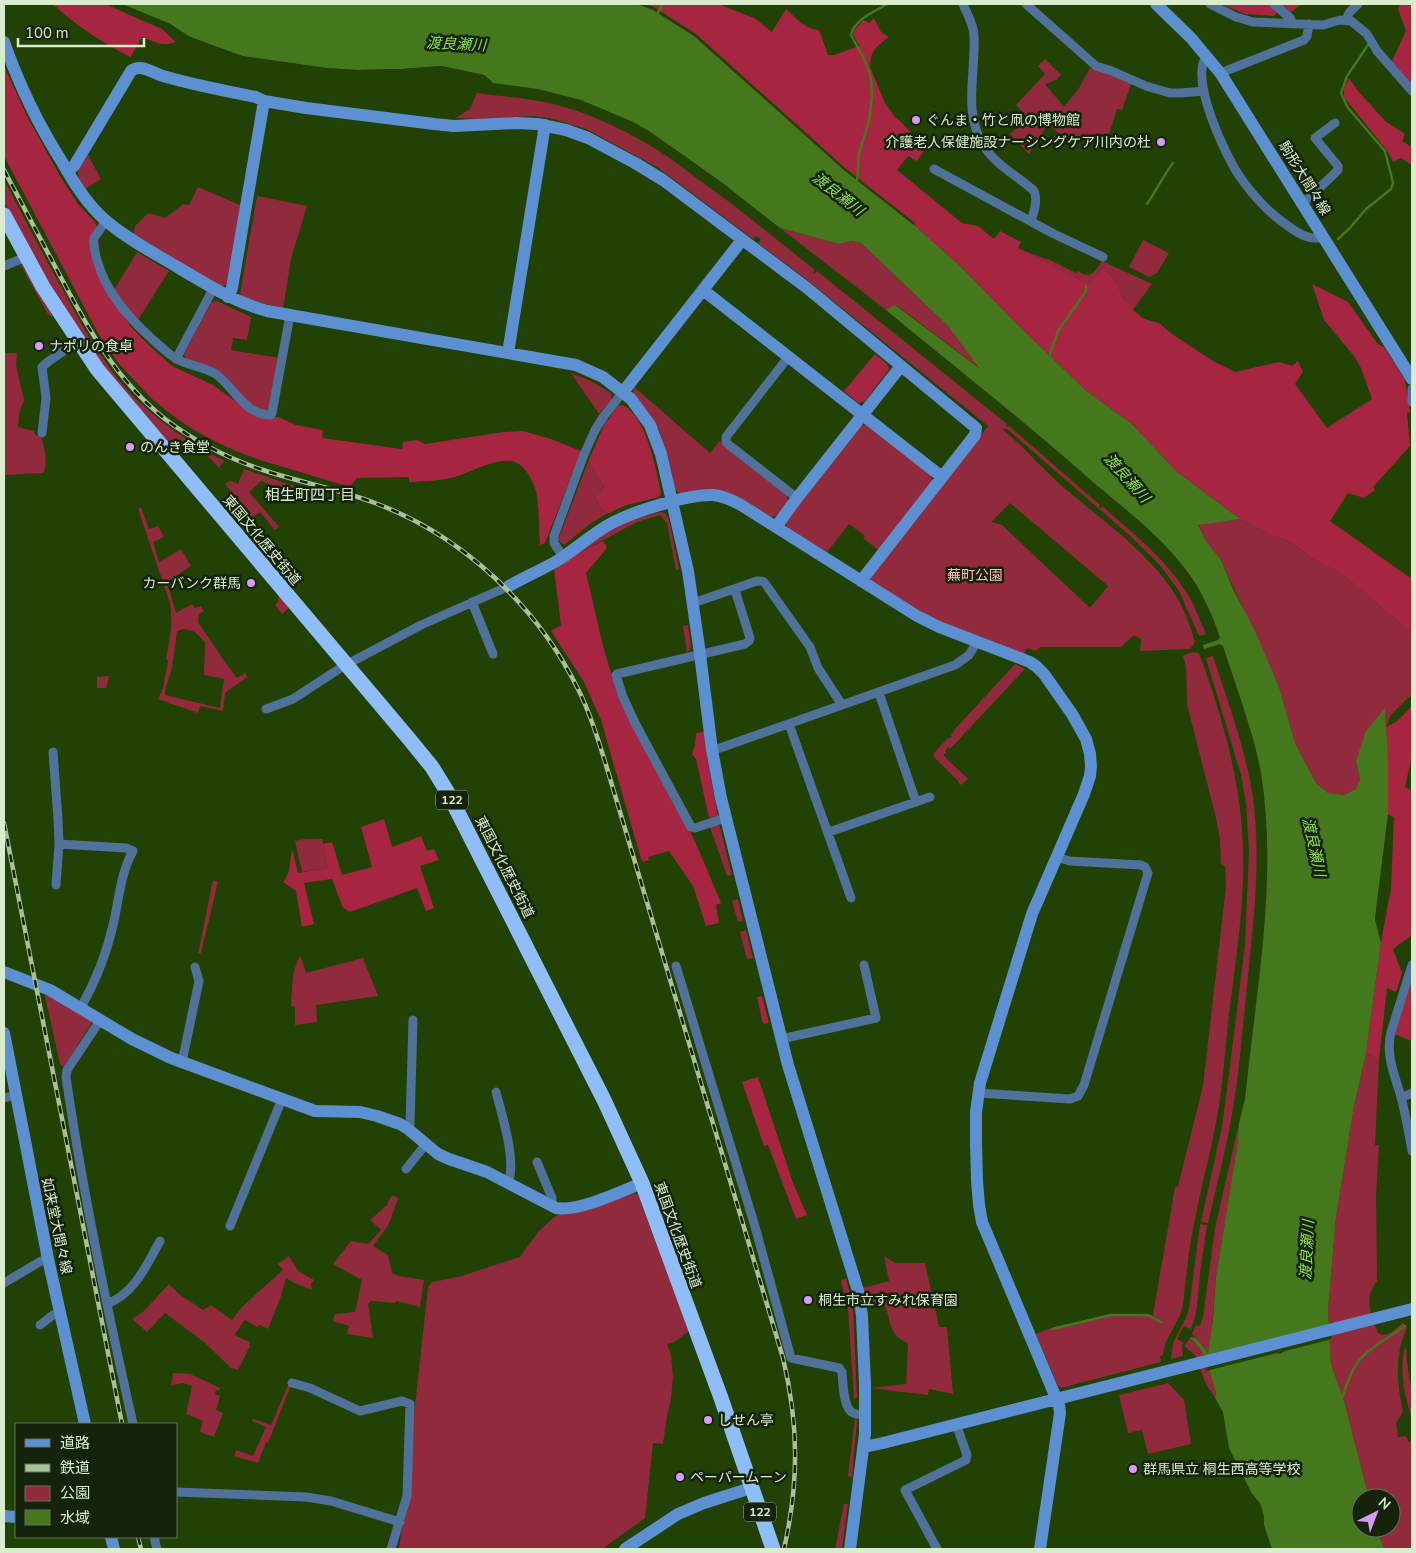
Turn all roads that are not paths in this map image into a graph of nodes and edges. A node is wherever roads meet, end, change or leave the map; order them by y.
1 (963, 4) edge
2 (1026, 4) edge
3 (1210, 4) edge
4 (1274, 4) edge
5 (1358, 4) edge
6 (1162, 6) edge
7 (1346, 20) junction
8 (1292, 23) junction
9 (1309, 24) junction
10 (4, 42) edge
11 (1207, 56) junction
12 (1221, 74) junction
13 (1204, 91) junction
14 (1412, 91) edge
15 (264, 101) junction
16 (1335, 122) dead end
17 (545, 125) junction
18 (934, 169) dead end
19 (67, 171) junction
20 (1302, 203) junction
21 (4, 215) edge
22 (106, 221) junction
23 (1031, 221) junction
24 (1324, 237) junction
25 (742, 240) junction
26 (26, 257) junction
27 (1103, 257) dead end
28 (4, 266) edge
29 (214, 289) junction
30 (704, 290) junction
31 (228, 297) junction
32 (290, 315) junction
33 (78, 341) junction
34 (508, 353) junction
35 (789, 356) junction
36 (176, 359) junction
37 (901, 366) junction
38 (1410, 373) edge
39 (1412, 389) edge
40 (623, 392) junction
41 (1412, 402) edge
42 (863, 415) junction
43 (42, 432) dead end
44 (942, 477) junction
45 (797, 498) junction
46 (673, 502) junction
47 (776, 527) junction
48 (563, 557) junction
49 (861, 581) junction
50 (509, 586) joint
51 (734, 590) junction
52 (472, 602) junction
53 (693, 603) junction
54 (977, 642) junction
55 (492, 654) dead end
56 (700, 654) junction
57 (347, 665) junction
58 (879, 693) junction
59 (842, 705) junction
60 (266, 708) dead end
61 (788, 724) junction
62 (712, 750) junction
63 (53, 752) dead end
64 (930, 798) dead end
65 (916, 802) junction
66 (725, 818) junction
67 (829, 832) junction
68 (59, 844) junction
69 (1056, 857) junction
70 (56, 884) dead end
71 (851, 898) dead end
72 (195, 966) dead end
73 (676, 966) dead end
74 (864, 966) dead end
75 (1412, 966) edge
76 (4, 972) edge
77 (81, 1007) junction
78 (101, 1020) junction
79 (413, 1020) dead end
80 (4, 1033) edge
81 (781, 1039) junction
82 (182, 1062) junction
83 (496, 1092) dead end
84 (978, 1093) junction
85 (1412, 1093) edge
86 (10, 1096) edge
87 (1402, 1098) junction
88 (282, 1099) junction
89 (408, 1129) junction
90 (426, 1144) junction
91 (1412, 1151) edge
92 (537, 1162) dead end
93 (406, 1169) dead end
94 (508, 1183) junction
95 (642, 1183) junction
96 (552, 1206) junction
97 (230, 1226) dead end
98 (160, 1241) dead end
99 (48, 1259) junction
100 (4, 1284) edge
101 (107, 1304) junction
102 (1412, 1310) edge
103 (60, 1313) junction
104 (40, 1325) dead end
105 (292, 1383) dead end
106 (1058, 1399) junction
107 (865, 1415) junction
108 (85, 1423) edge
109 (132, 1423) edge
110 (956, 1424) junction
111 (864, 1447) junction
112 (751, 1488) junction
113 (178, 1492) edge
114 (400, 1522) junction
115 (391, 1549) edge
116 (625, 1549) edge
117 (773, 1549) edge
118 (850, 1549) edge
119 (937, 1549) edge
120 (1040, 1549) edge

1 - 23 street
2 - 13 street
3 - 8 street
4 - 8 street
5 - 7 street
6 - 11 street, 駒形大間々線
7 - 9 street
7 - 14 street
8 - 9 street
9 - 12 street
10 - 19 street
11 - 12 street, 駒形大間々線
11 - 13 street
12 - 20 street, 駒形大間々線
13 - 24 street
15 - 17 street
15 - 19 street
15 - 31 street
16 - 20 street
17 - 25 street
17 - 34 street
18 - 23 street
19 - 22 street
20 - 24 street, 駒形大間々線
21 - 26 highway, 東国文化歴史街道 / 122
22 - 29 street
22 - 36 street
23 - 27 street
24 - 38 street, 駒形大間々線
25 - 30 street
25 - 37 street
26 - 28 street
26 - 33 highway, 東国文化歴史街道 / 122
29 - 31 street
29 - 36 street
30 - 35 street
30 - 40 street
31 - 32 street
32 - 34 street
32 - 36 street
33 - 43 street
33 - 57 highway, 東国文化歴史街道 / 122
34 - 40 street
35 - 42 street
35 - 45 street
37 - 42 street
37 - 44 street
39 - 41 street
40 - 46 street
40 - 48 street
42 - 44 street
42 - 45 street
44 - 49 street
45 - 47 street
46 - 47 street
46 - 48 street
46 - 53 street
47 - 49 street
48 - 50 street
49 - 54 street
50 - 52 street
51 - 53 street
51 - 56 street
51 - 59 street
52 - 55 street
52 - 57 street
53 - 56 street
54 - 58 street
54 - 69 street
56 - 62 street
56 - 66 street
57 - 60 street
57 - 95 highway, 東国文化歴史街道 / 122
58 - 59 street
58 - 65 street
59 - 61 street
61 - 62 street
61 - 67 street
62 - 66 street
63 - 68 street
64 - 65 street
65 - 67 street
66 - 81 street
67 - 71 street
68 - 70 street
68 - 77 street
69 - 84 street
69 - 84 street
72 - 82 street
73 - 107 street
74 - 81 street
75 - 87 street
76 - 77 street
77 - 78 street
78 - 82 street
78 - 101 street
79 - 89 street
80 - 86 street, 如来堂大間々線
81 - 107 street
82 - 88 street
83 - 94 street
84 - 106 street
85 - 87 street
86 - 99 street, 如来堂大間々線
87 - 91 street
88 - 89 street
88 - 97 street
89 - 90 street
90 - 93 street
90 - 94 street
92 - 96 street
94 - 96 street
95 - 96 street
95 - 112 highway, 東国文化歴史街道 / 122
98 - 101 street
99 - 100 street
99 - 103 street, 如来堂大間々線
101 - 109 street
102 - 106 street
103 - 104 street
103 - 108 street, 如来堂大間々線
105 - 114 street
106 - 110 street
106 - 120 street
107 - 111 street
110 - 111 street
110 - 119 street
111 - 118 street
112 - 116 street
112 - 117 highway, 東国文化歴史街道 / 122
113 - 114 street
114 - 115 street

